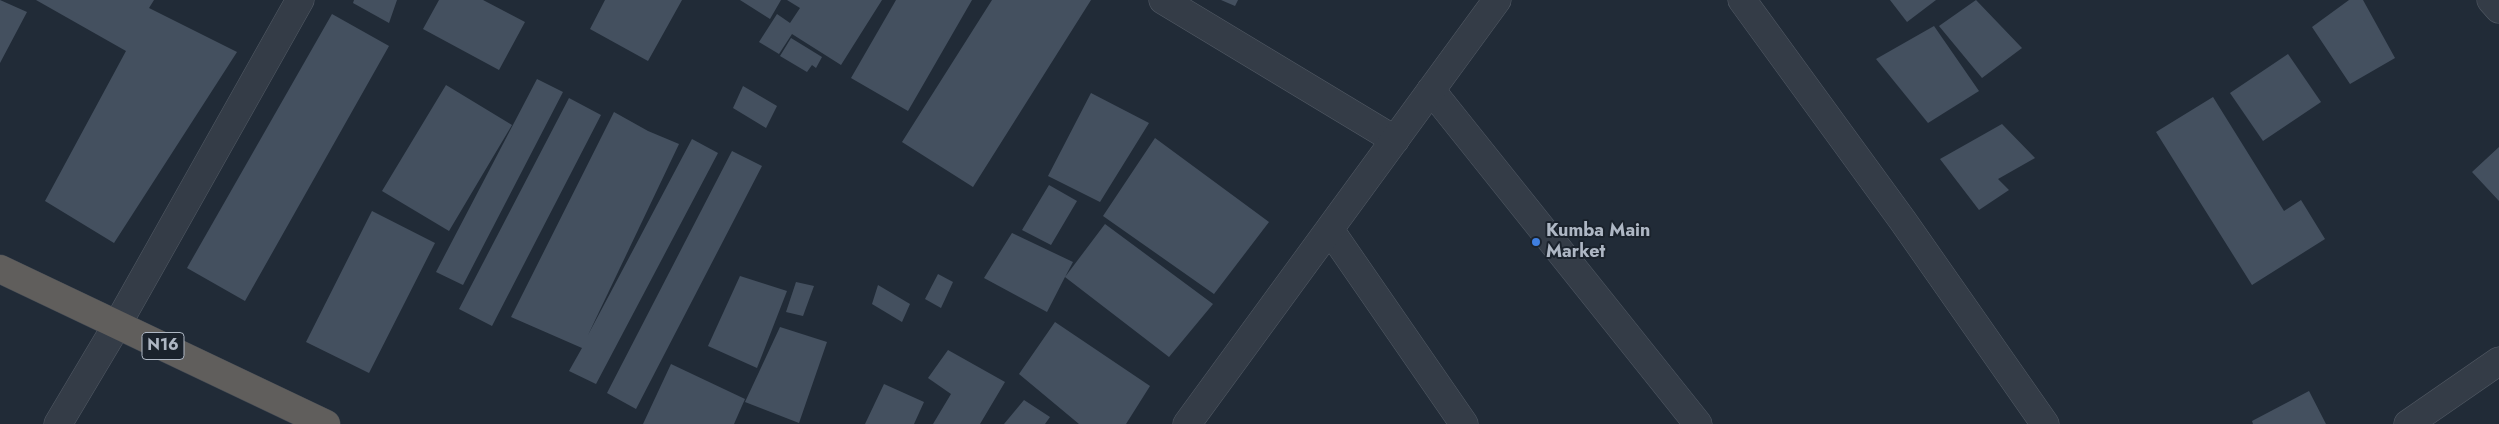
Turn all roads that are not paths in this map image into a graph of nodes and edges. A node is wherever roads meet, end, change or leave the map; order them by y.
1 (300, 0) edge
2 (1163, 0) edge
3 (1496, 0) edge
4 (1742, 0) edge
5 (2491, 0) edge
6 (2499, 8) edge
7 (1431, 90) junction
8 (1396, 140) junction
9 (1330, 230) junction
10 (0, 269) edge
11 (117, 325) junction
12 (2499, 361) edge
13 (58, 424) edge
14 (326, 424) edge
15 (1186, 424) edge
16 (1464, 424) edge
17 (1698, 424) edge
18 (2045, 424) edge
19 (2408, 424) edge

1 - 11 street
2 - 8 street
3 - 7 street
4 - 18 street
5 - 6 street
7 - 8 street
7 - 17 street
8 - 9 street
9 - 15 street
9 - 16 street
10 - 11 highway, N16
11 - 13 street
11 - 14 highway, N16
12 - 19 street

